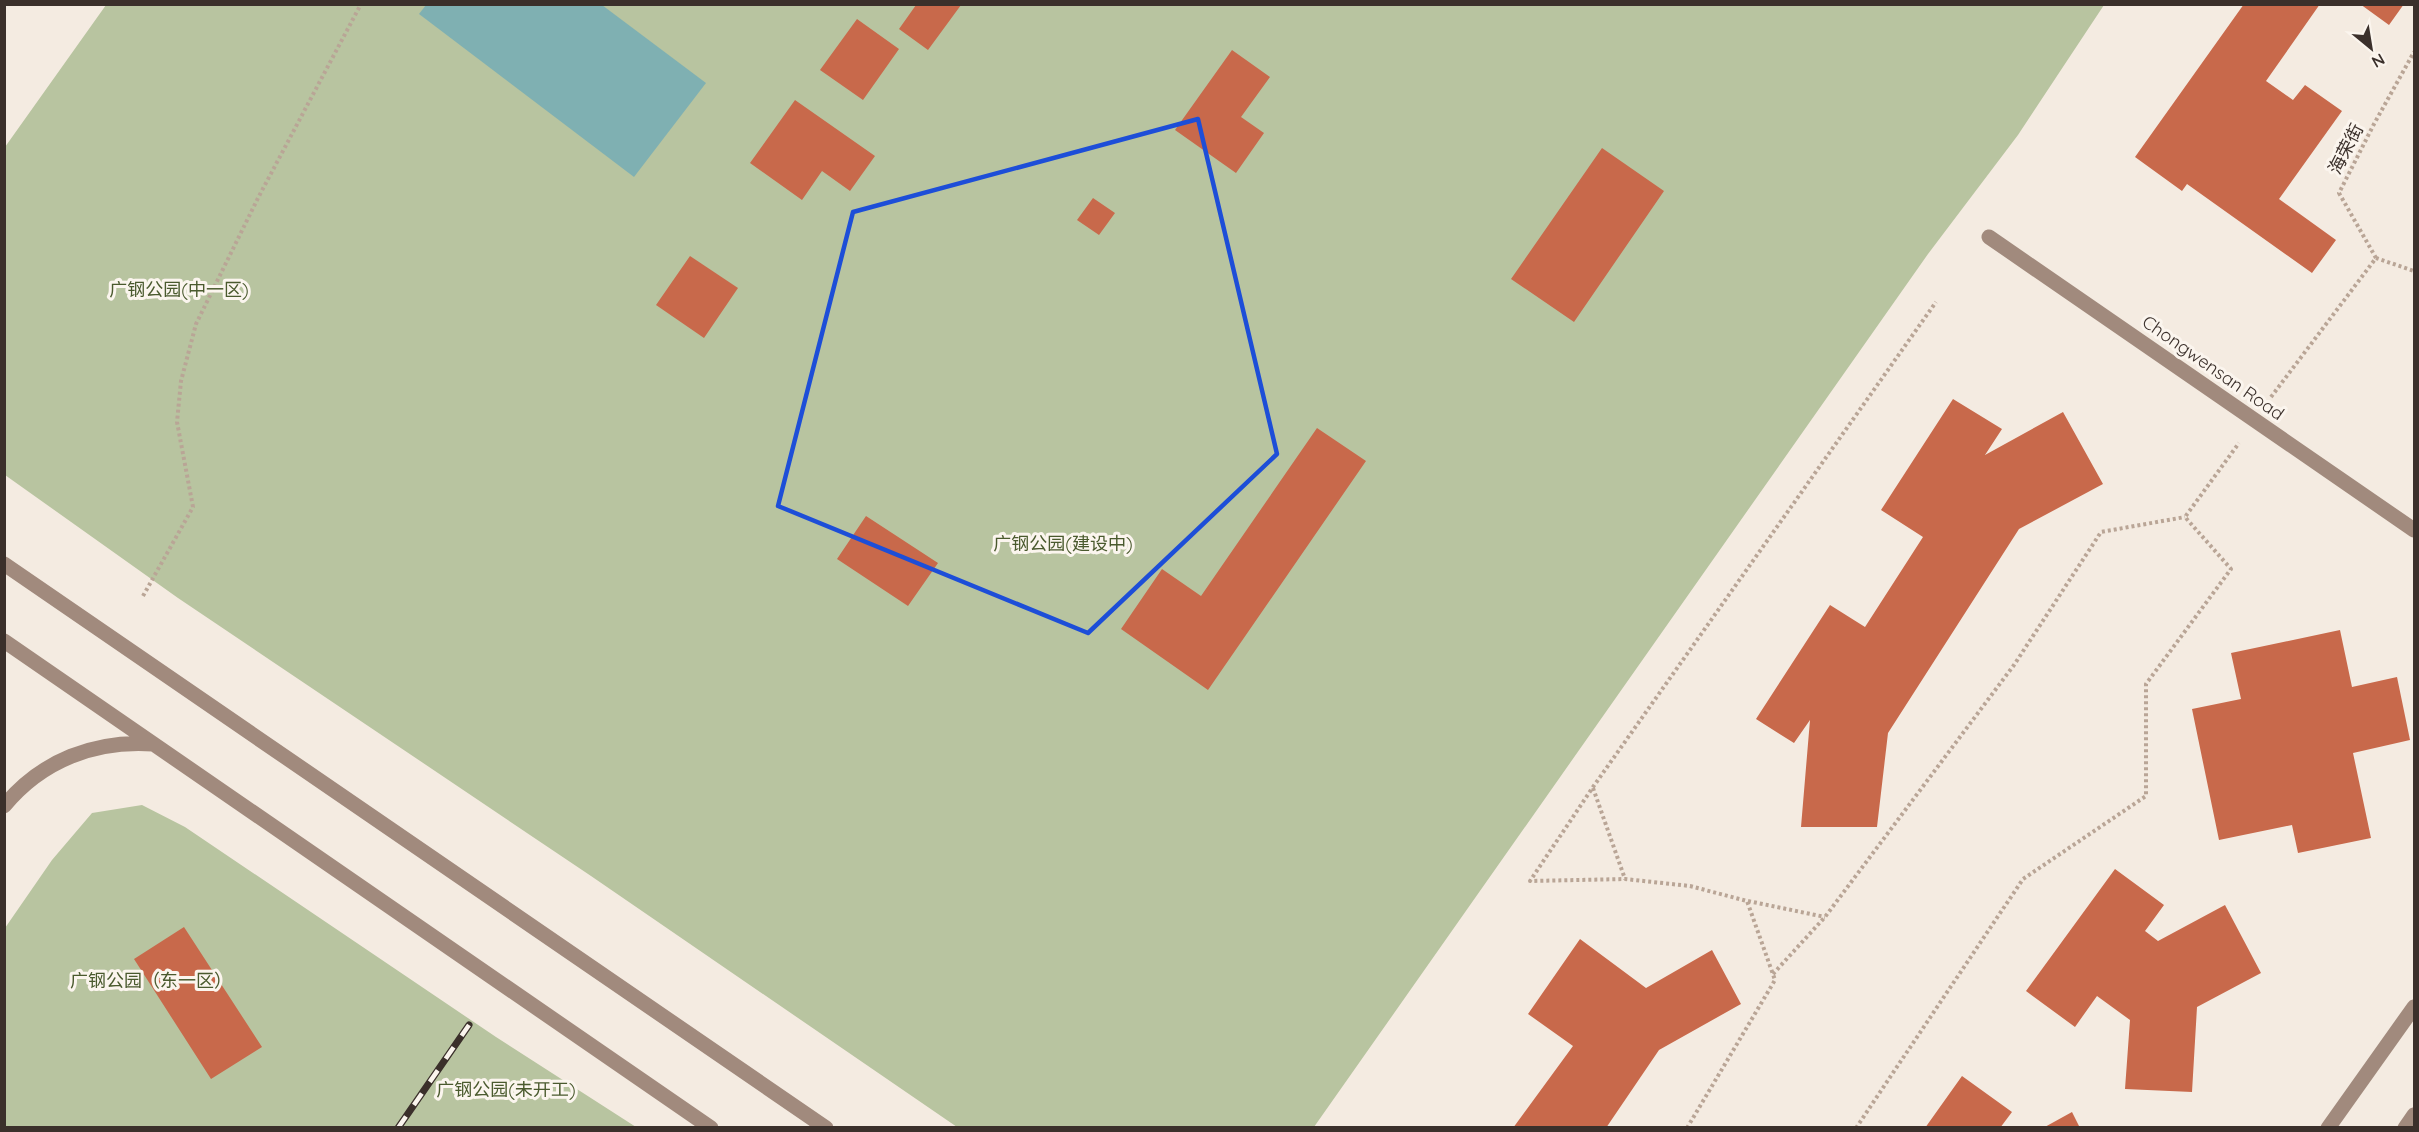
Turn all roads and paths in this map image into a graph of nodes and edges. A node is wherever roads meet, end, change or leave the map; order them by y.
1 (361, 4) edge
2 (2415, 52) edge
3 (1989, 237) dead end
4 (2376, 258) junction
5 (2415, 271) edge
6 (1936, 302) dead end
7 (2255, 421) junction
8 (2185, 518) junction
9 (2415, 530) edge
10 (4, 564) edge
11 (143, 596) dead end
12 (4, 641) edge
13 (155, 744) junction
14 (1593, 787) junction
15 (4, 806) edge
16 (1625, 879) junction
17 (1747, 901) junction
18 (1825, 917) junction
19 (1773, 974) junction
20 (2415, 1007) edge
21 (2415, 1115) edge
22 (711, 1128) edge
23 (826, 1128) edge
24 (1687, 1128) edge
25 (1856, 1128) edge
26 (2328, 1128) edge
27 (2405, 1128) edge

1 - 11 path
2 - 4 path, 海荣街
3 - 7 main road, Chongwensan Road
4 - 5 path
4 - 7 path
6 - 14 path
7 - 8 path
7 - 9 main road, Chongwensan Road
8 - 18 path
8 - 25 path
10 - 23 main road
12 - 13 main road
13 - 15 main road
13 - 22 main road
14 - 16 path
14 - 16 path
16 - 17 path
17 - 18 path
17 - 19 path
18 - 19 path
19 - 24 path
20 - 26 main road
21 - 27 main road

